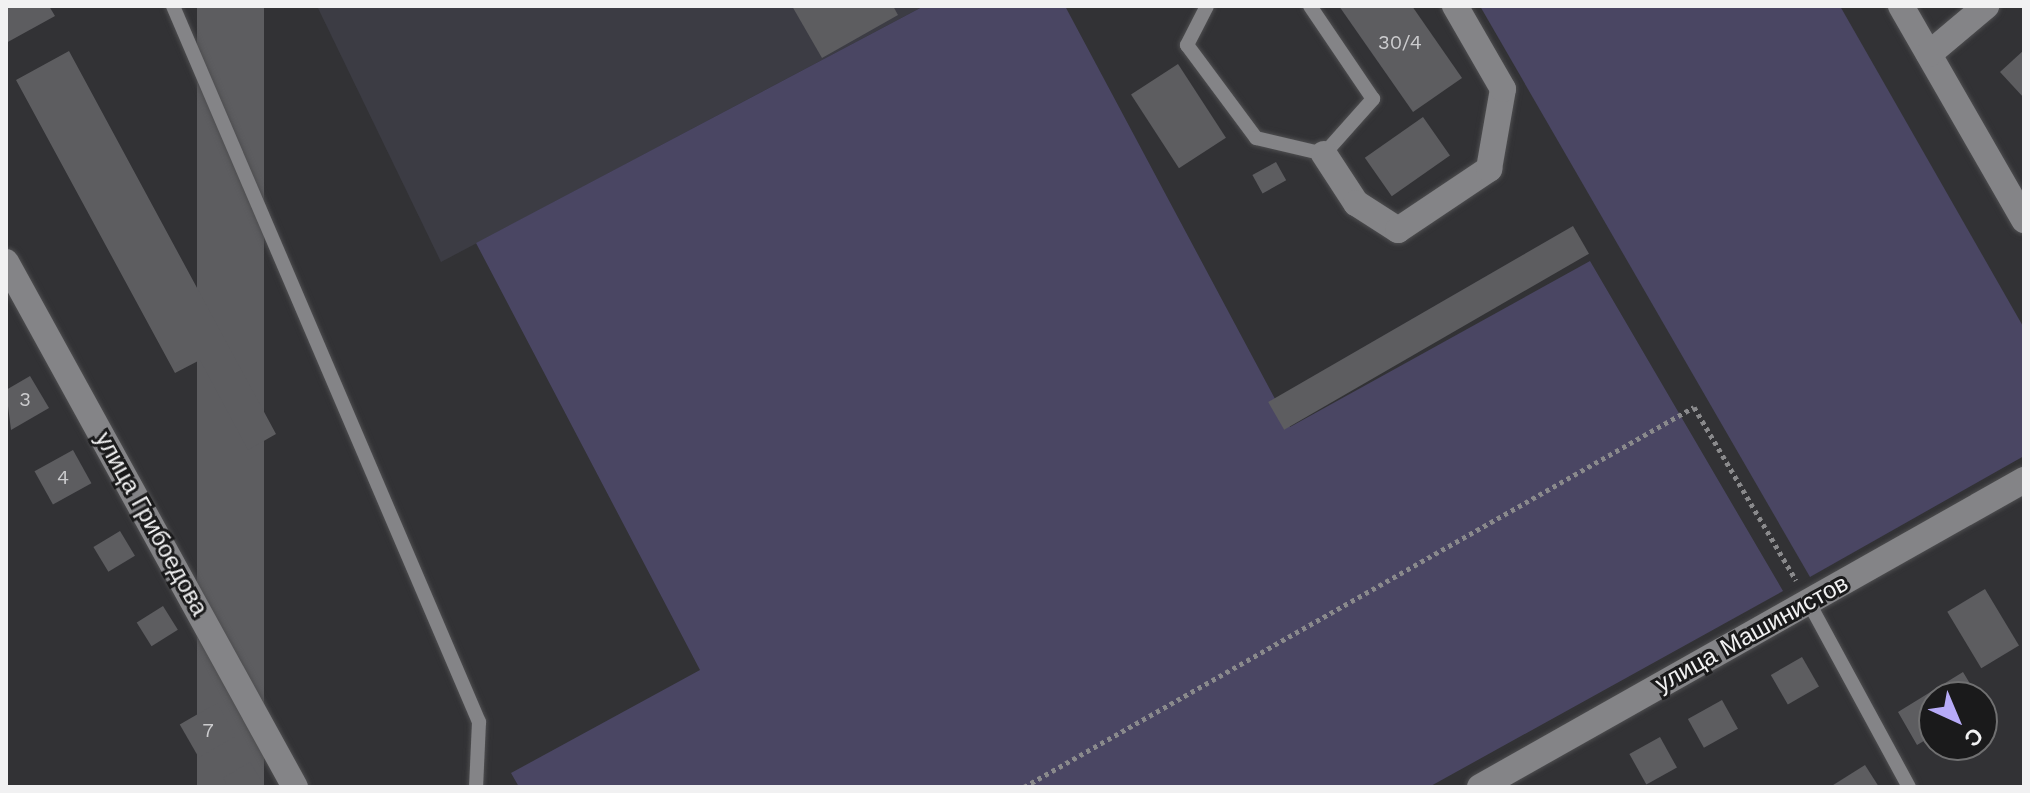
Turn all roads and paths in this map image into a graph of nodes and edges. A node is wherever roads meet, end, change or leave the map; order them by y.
1 (173, 6) edge
2 (1207, 6) edge
3 (1310, 6) edge
4 (1455, 6) edge
5 (1901, 6) edge
6 (1986, 6) edge
7 (1929, 54) junction
8 (1324, 154) junction
9 (2024, 220) edge
10 (6, 262) edge
11 (2024, 480) edge
12 (1809, 603) junction
13 (295, 787) edge
14 (476, 787) edge
15 (1024, 787) edge
16 (1480, 787) edge
17 (1909, 787) edge

1 - 14 lane
2 - 8 lane
3 - 8 lane
4 - 8 street
5 - 7 street
6 - 7 street
7 - 9 street
10 - 13 street, улица Грибоедова
11 - 12 street, улица Машинистов
12 - 15 path
12 - 16 street, улица Машинистов
12 - 17 lane

